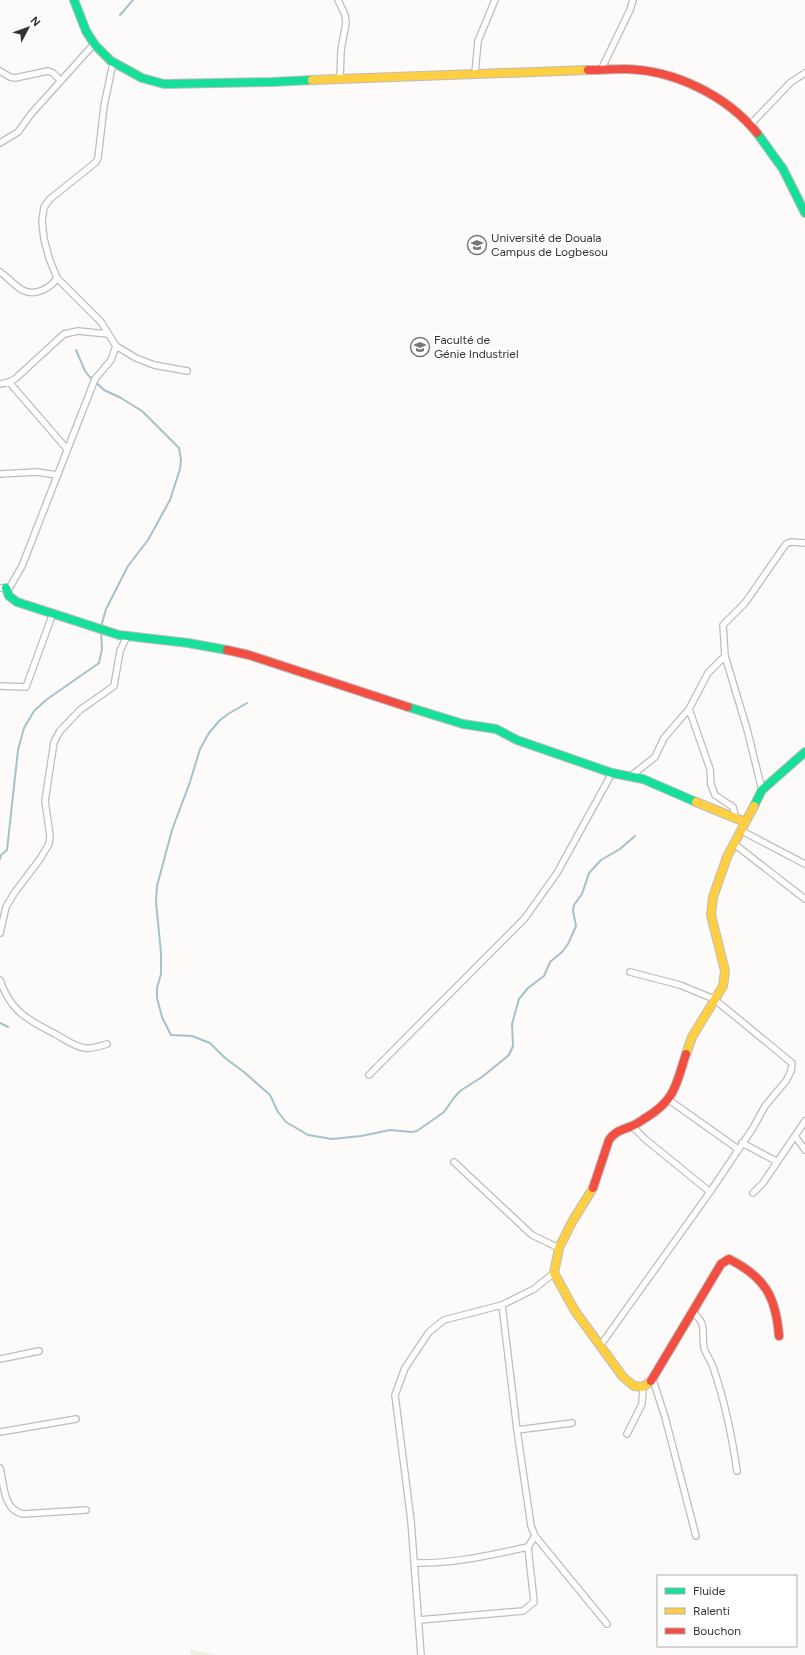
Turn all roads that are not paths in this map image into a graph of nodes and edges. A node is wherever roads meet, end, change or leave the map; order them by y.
1 (74, 0) edge
2 (338, 0) edge
3 (495, 0) edge
4 (633, 0) edge
5 (94, 44) junction
6 (113, 63) junction
7 (601, 70) junction
8 (0, 71) edge
9 (475, 73) junction
10 (805, 73) edge
11 (340, 78) junction
12 (61, 81) junction
13 (750, 125) junction
14 (0, 143) edge
15 (805, 213) edge
16 (0, 272) edge
17 (57, 278) junction
18 (108, 334) junction
19 (116, 346) junction
20 (188, 371) dead end
21 (9, 382) junction
22 (0, 384) edge
23 (67, 449) junction
24 (0, 474) edge
25 (58, 474) junction
26 (805, 543) edge
27 (3, 588) edge
28 (53, 613) junction
29 (127, 636) junction
30 (725, 656) junction
31 (0, 686) edge
32 (689, 709) junction
33 (805, 752) edge
34 (612, 773) junction
35 (631, 776) junction
36 (762, 790) junction
37 (736, 819) junction
38 (744, 822) junction
39 (740, 830) junction
40 (733, 843) junction
41 (805, 864) edge
42 (805, 899) edge
43 (0, 933) edge
44 (630, 972) dead end
45 (0, 980) edge
46 (714, 999) junction
47 (106, 1044) dead end
48 (369, 1075) dead end
49 (669, 1100) junction
50 (805, 1120) edge
51 (632, 1126) junction
52 (795, 1136) junction
53 (742, 1144) junction
54 (738, 1149) junction
55 (805, 1150) edge
56 (776, 1161) junction
57 (454, 1162) dead end
58 (710, 1192) junction
59 (753, 1193) dead end
60 (559, 1248) junction
61 (554, 1273) junction
62 (502, 1305) junction
63 (692, 1312) junction
64 (779, 1336) dead end
65 (600, 1346) junction
66 (39, 1351) dead end
67 (0, 1359) edge
68 (653, 1380) junction
69 (643, 1387) junction
70 (76, 1419) dead end
71 (572, 1423) dead end
72 (517, 1430) junction
73 (0, 1432) edge
74 (627, 1434) dead end
75 (0, 1468) edge
76 (737, 1471) dead end
77 (86, 1510) dead end
78 (535, 1536) junction
79 (696, 1536) dead end
80 (528, 1547) junction
81 (414, 1564) junction
82 (419, 1620) junction
83 (607, 1624) dead end
84 (421, 1655) edge

1 - 5 street
2 - 11 street
3 - 9 street
4 - 7 street
5 - 6 street
5 - 12 street
6 - 11 street
6 - 17 street
7 - 9 street
7 - 13 street
8 - 12 street
9 - 11 street
10 - 13 street
12 - 14 street
13 - 15 street
16 - 17 street
17 - 18 street
18 - 19 street
18 - 21 street
19 - 20 street
19 - 23 street
21 - 22 street
21 - 23 street
23 - 25 street
24 - 25 street
25 - 27 street
26 - 30 street
27 - 28 street
28 - 29 street
28 - 31 street
29 - 34 street
29 - 43 street
30 - 32 street
30 - 36 street
32 - 35 street
32 - 37 street
33 - 36 street
34 - 35 street
34 - 48 street
35 - 37 street
36 - 38 street
37 - 38 street
38 - 39 street
39 - 40 street
39 - 41 street
40 - 42 street
40 - 46 street
44 - 46 street
45 - 47 street
46 - 49 street
46 - 53 street
49 - 51 street
49 - 54 street
50 - 52 street
51 - 58 street
51 - 60 street
52 - 55 street
52 - 56 street
53 - 54 street
53 - 56 street
54 - 58 street
56 - 59 street
57 - 60 street
58 - 65 street
60 - 61 street
61 - 62 street
61 - 65 street
62 - 72 street
62 - 81 street
63 - 64 street
63 - 68 street
63 - 76 street
65 - 69 street
66 - 67 street
68 - 69 street
68 - 79 street
69 - 74 street
70 - 73 street
71 - 72 street
72 - 78 street
75 - 77 street
78 - 80 street
78 - 83 street
80 - 81 street
80 - 82 street
81 - 82 street
82 - 84 street

